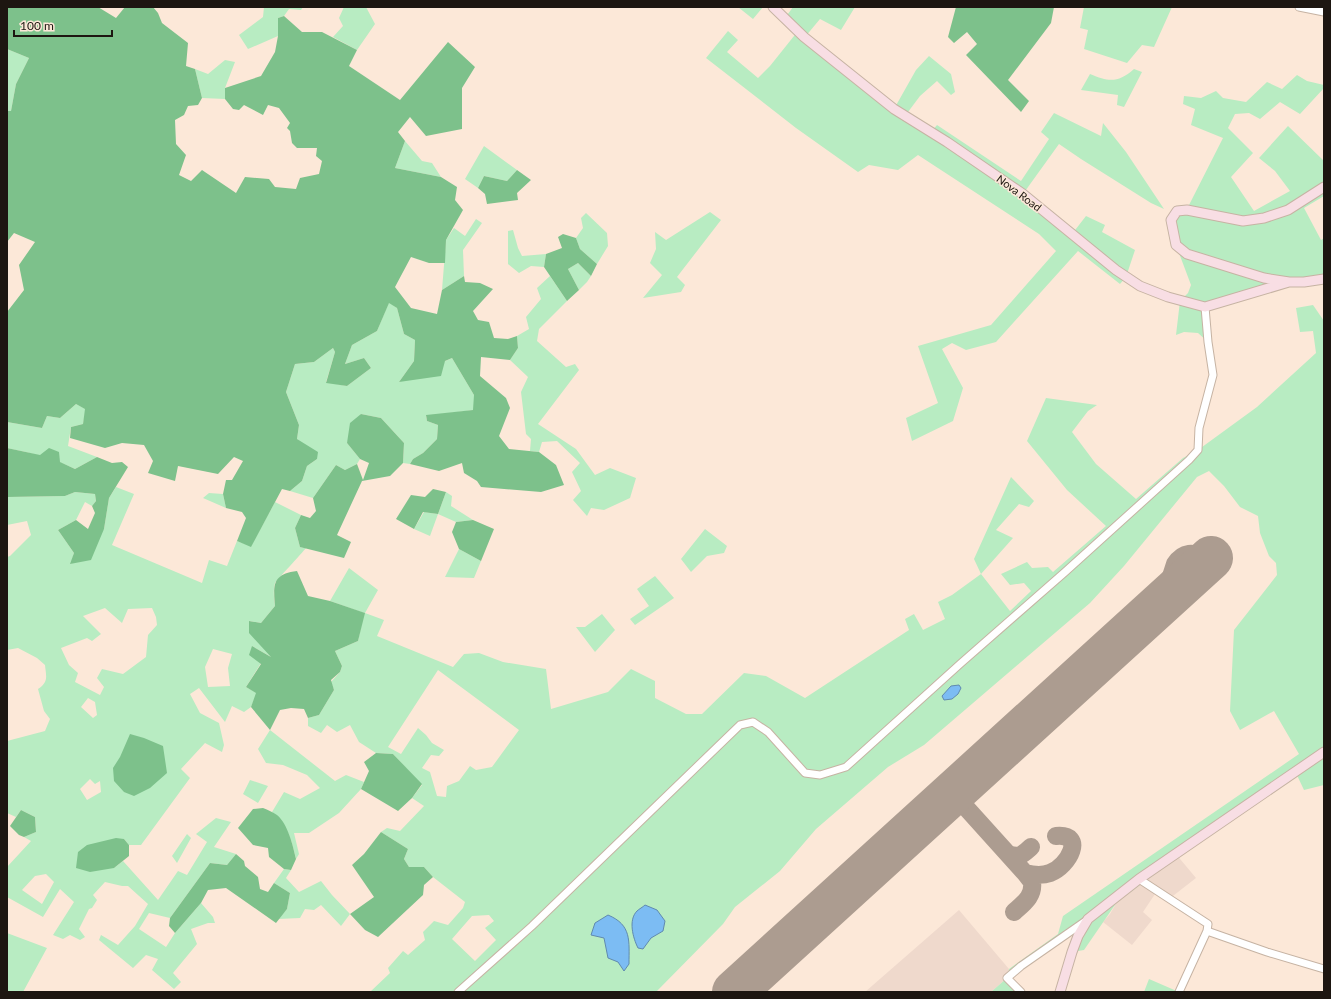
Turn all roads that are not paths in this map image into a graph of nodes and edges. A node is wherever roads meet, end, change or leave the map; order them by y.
1 (773, 7) edge
2 (1299, 7) edge
3 (1324, 12) edge
4 (1324, 187) edge
5 (1324, 279) edge
6 (1289, 282) junction
7 (1206, 307) junction
8 (1324, 752) edge
9 (1139, 879) junction
10 (1088, 919) junction
11 (1207, 931) junction
12 (1324, 969) edge
13 (458, 992) edge
14 (1021, 992) edge
15 (1060, 992) edge
16 (1179, 992) edge

1 - 7 main road, Nova Road
2 - 3 street
4 - 6 main road
5 - 6 main road
6 - 7 main road
7 - 13 street
8 - 9 main road
9 - 10 main road
9 - 11 street
10 - 14 street
10 - 15 main road
11 - 12 street
11 - 16 street

